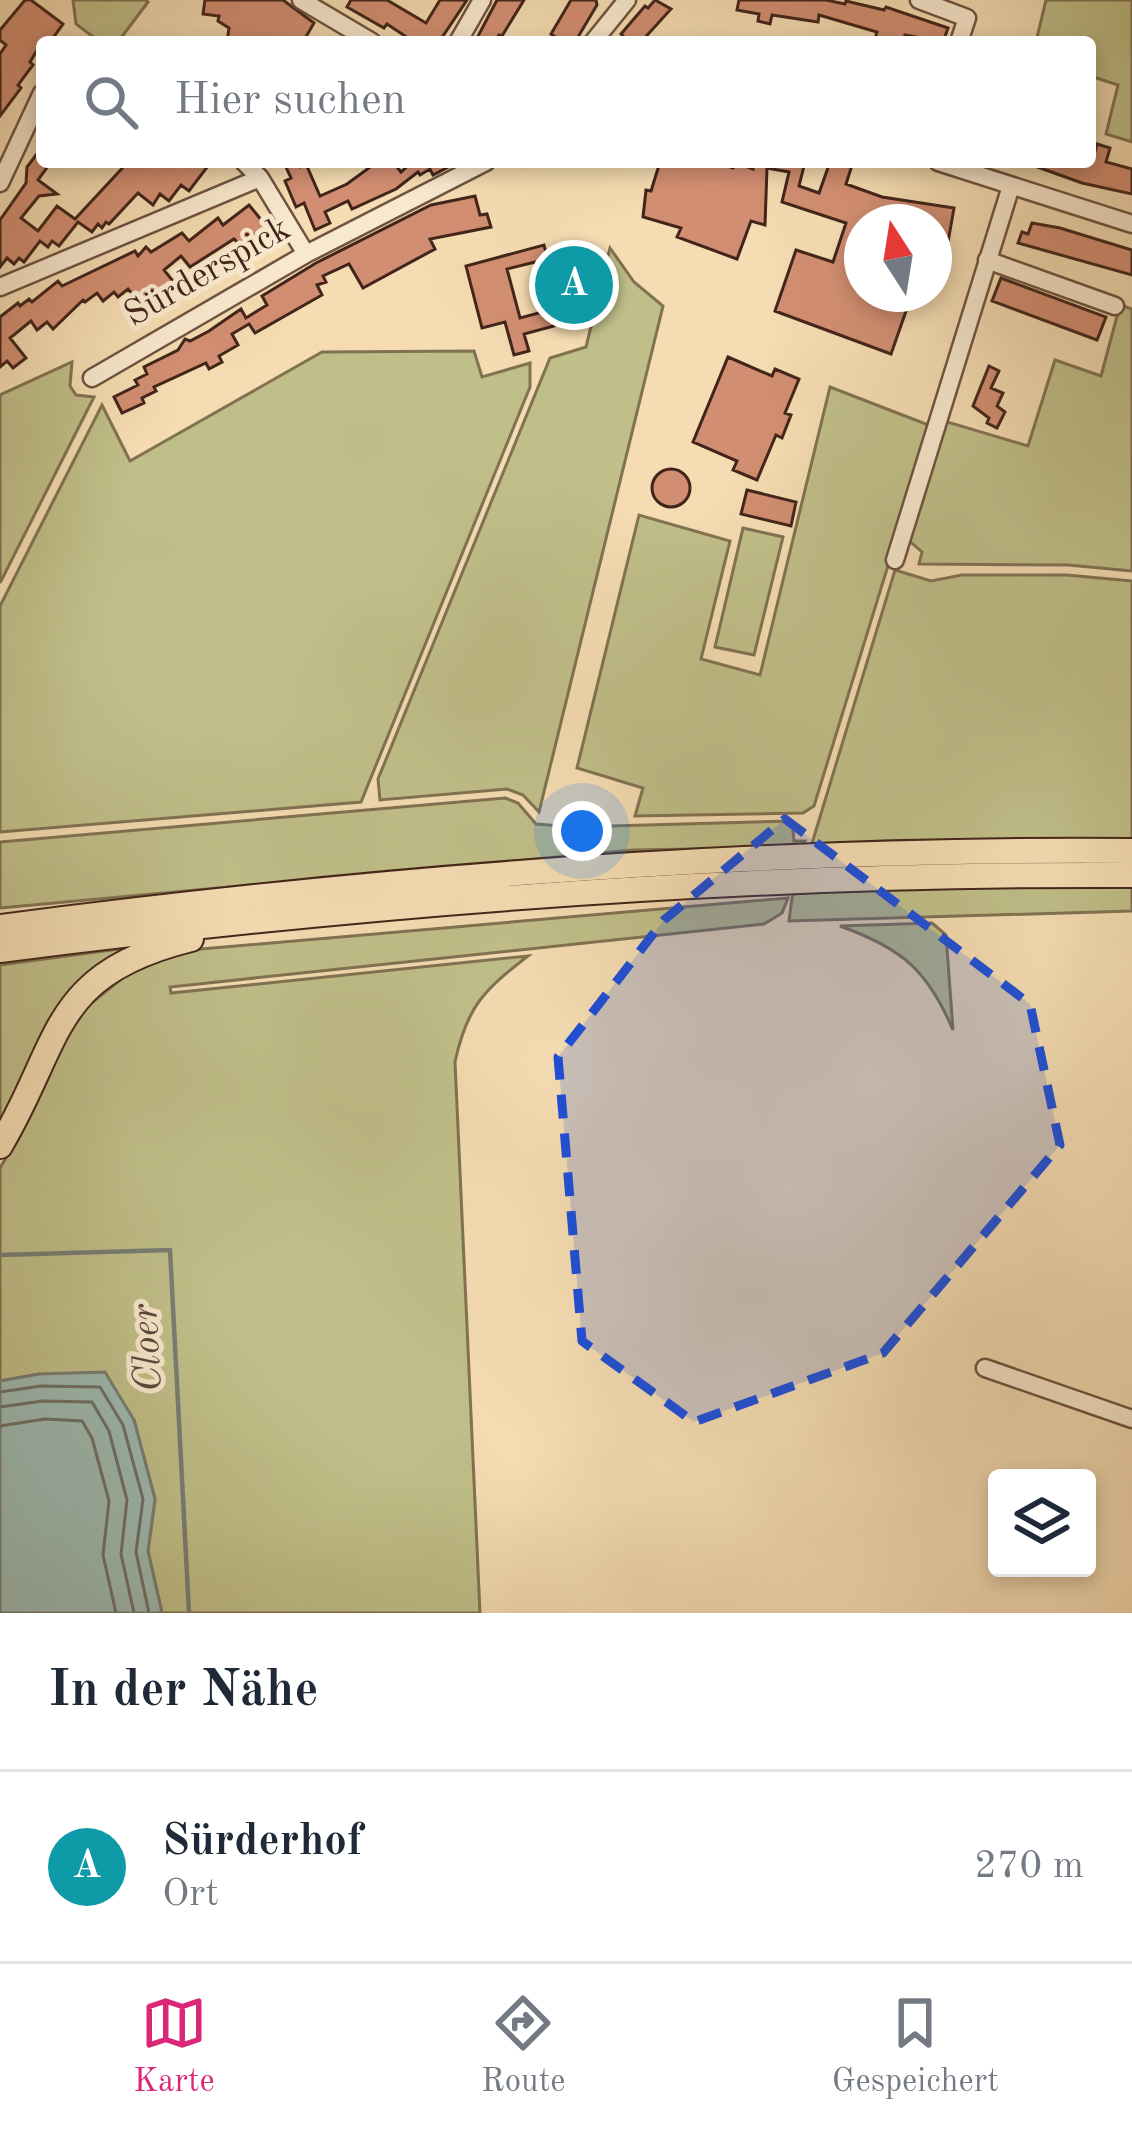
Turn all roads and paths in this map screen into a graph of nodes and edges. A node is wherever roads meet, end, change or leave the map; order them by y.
1 (301, 0) edge
2 (482, 0) edge
3 (627, 0) edge
4 (919, 0) edge
5 (363, 36) edge
6 (461, 36) edge
7 (598, 36) edge
8 (961, 36) edge
9 (36, 107) edge
10 (250, 168) edge
11 (474, 168) edge
12 (956, 168) edge
13 (260, 178) junction
14 (0, 184) edge
15 (1011, 186) junction
16 (1132, 224) edge
17 (306, 254) junction
18 (987, 260) junction
19 (0, 287) edge
20 (1115, 307) dead end
21 (92, 378) dead end
22 (895, 560) dead end
23 (1132, 851) edge
24 (845, 868) junction
25 (764, 871) junction
26 (1132, 875) edge
27 (244, 921) junction
28 (0, 927) edge
29 (0, 950) edge
30 (0, 1146) edge
31 (985, 1368) dead end
32 (1132, 1419) edge

1 - 5 street
2 - 6 street
3 - 7 street
4 - 8 street
9 - 14 street
10 - 13 street
11 - 17 street, Sürderspick
12 - 15 street
13 - 17 street
13 - 19 street
15 - 16 street
15 - 18 street
17 - 21 street, Sürderspick
18 - 20 street
18 - 22 street
23 - 24 highway
24 - 25 highway
24 - 26 highway
25 - 27 highway
25 - 28 highway
27 - 29 highway
27 - 30 highway
31 - 32 street

